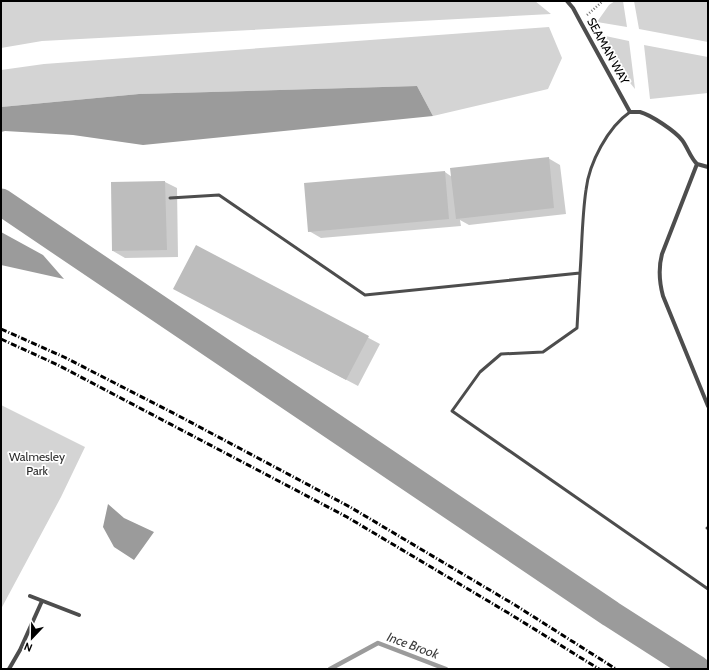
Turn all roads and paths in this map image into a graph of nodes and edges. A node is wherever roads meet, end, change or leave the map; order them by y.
1 (567, 1) edge
2 (603, 1) edge
3 (580, 22) junction
4 (630, 112) junction
5 (697, 164) junction
6 (708, 167) edge
7 (170, 198) dead end
8 (580, 273) junction
9 (708, 406) edge
10 (708, 589) edge
11 (30, 596) dead end
12 (42, 601) junction
13 (79, 615) dead end
14 (9, 669) edge

1 - 3 street, SEAMAN WAY
2 - 3 path
3 - 4 street, SEAMAN WAY
4 - 5 street
4 - 8 lane
5 - 6 street
5 - 9 street
7 - 8 lane
8 - 10 lane
11 - 12 street
12 - 13 street
12 - 14 street

